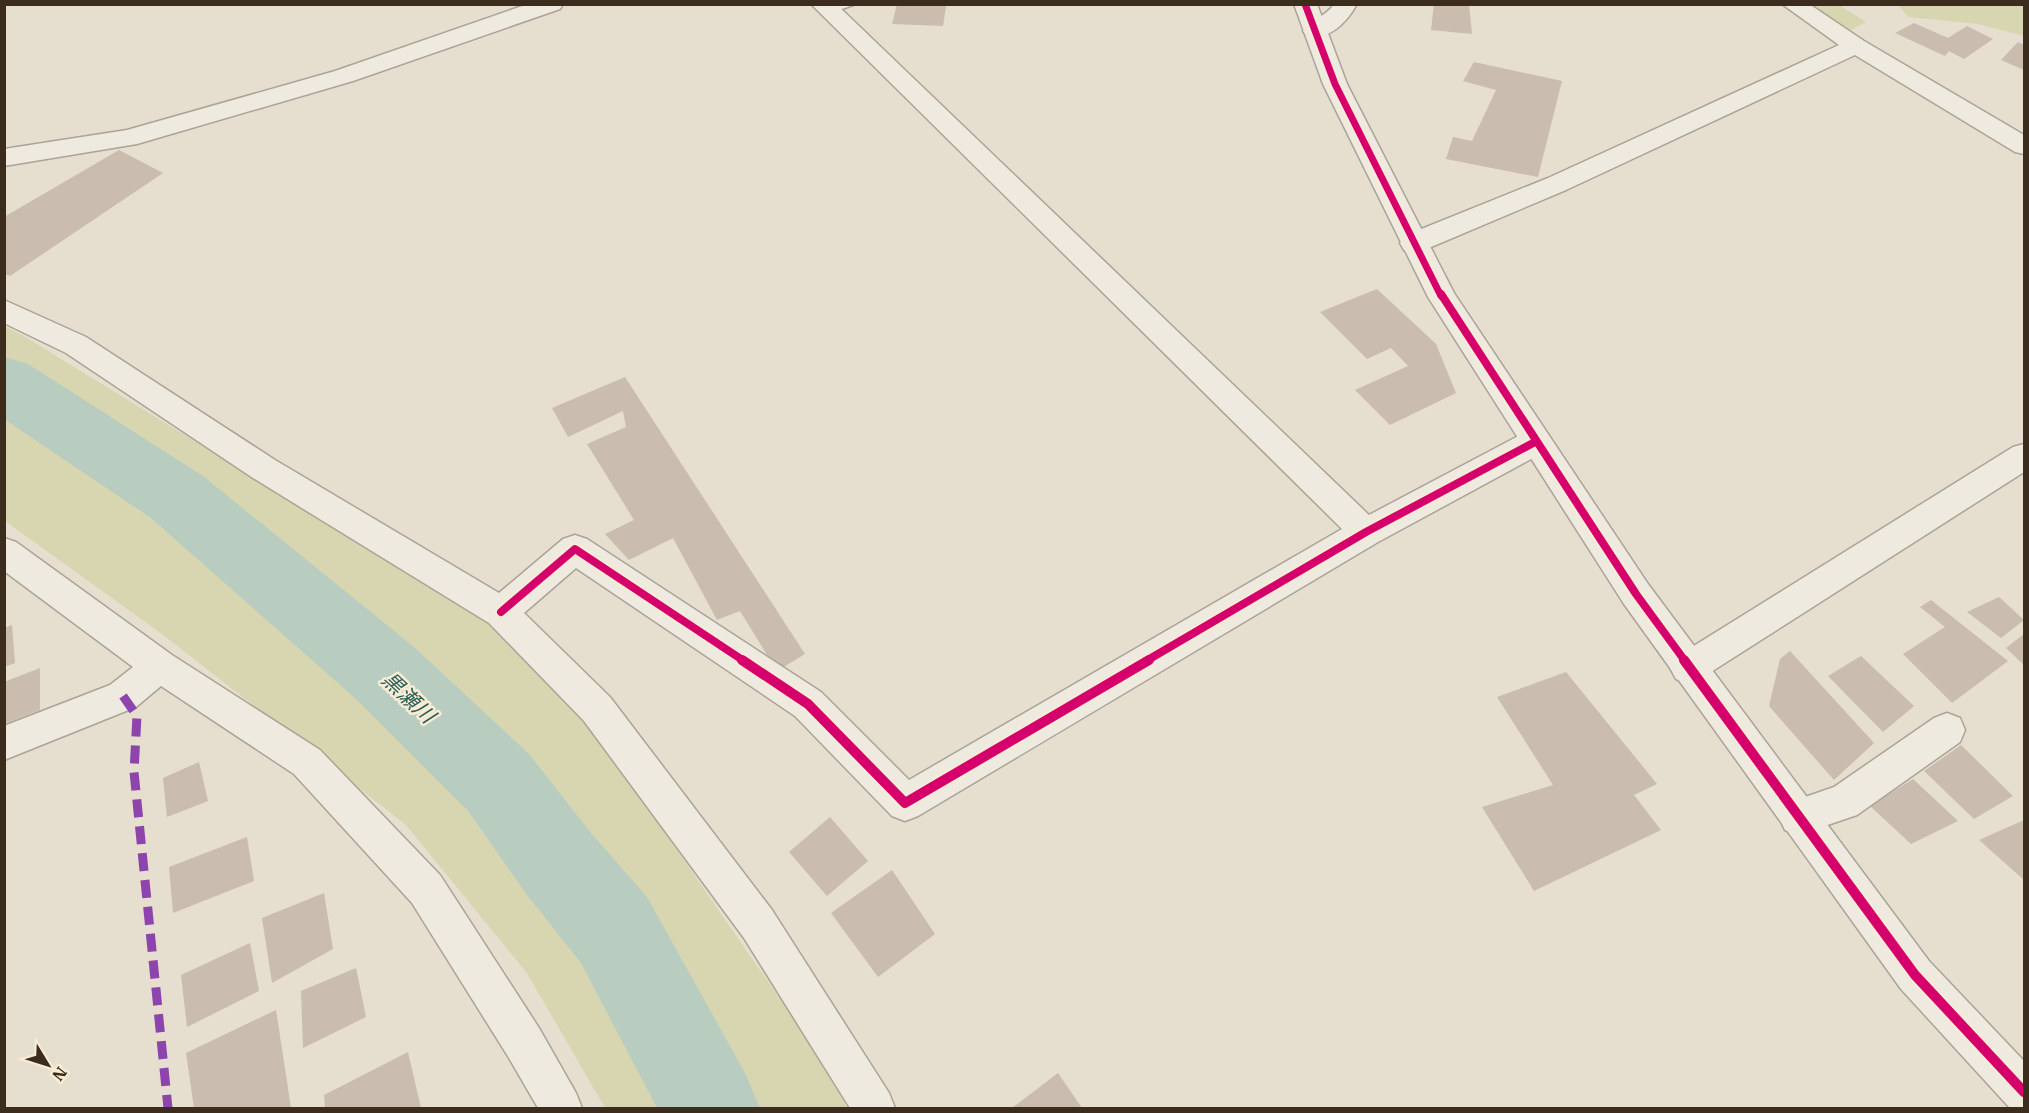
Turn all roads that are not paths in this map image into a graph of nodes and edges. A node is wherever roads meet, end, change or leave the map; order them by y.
1 (552, 4) edge
2 (1346, 4) edge
3 (1793, 4) edge
4 (833, 6) edge
5 (1310, 18) edge
6 (1856, 46) junction
7 (2025, 146) edge
8 (4, 158) edge
9 (1414, 243) junction
10 (4, 309) edge
11 (1535, 442) junction
12 (2025, 456) edge
13 (1365, 532) junction
14 (4, 552) edge
15 (501, 612) junction
16 (160, 666) junction
17 (1688, 668) junction
18 (1947, 730) dead end
19 (4, 742) edge
20 (1798, 817) junction
21 (2025, 1092) edge
22 (561, 1108) edge
23 (874, 1108) edge

1 - 8 street
2 - 5 street
3 - 6 street
4 - 13 street
5 - 9 street
6 - 7 street
6 - 9 street
9 - 11 street
10 - 15 street
11 - 13 street
11 - 17 street
12 - 17 street
13 - 15 street
14 - 16 street
15 - 23 street
16 - 19 street
16 - 22 street
17 - 20 street
18 - 20 street
20 - 21 street

